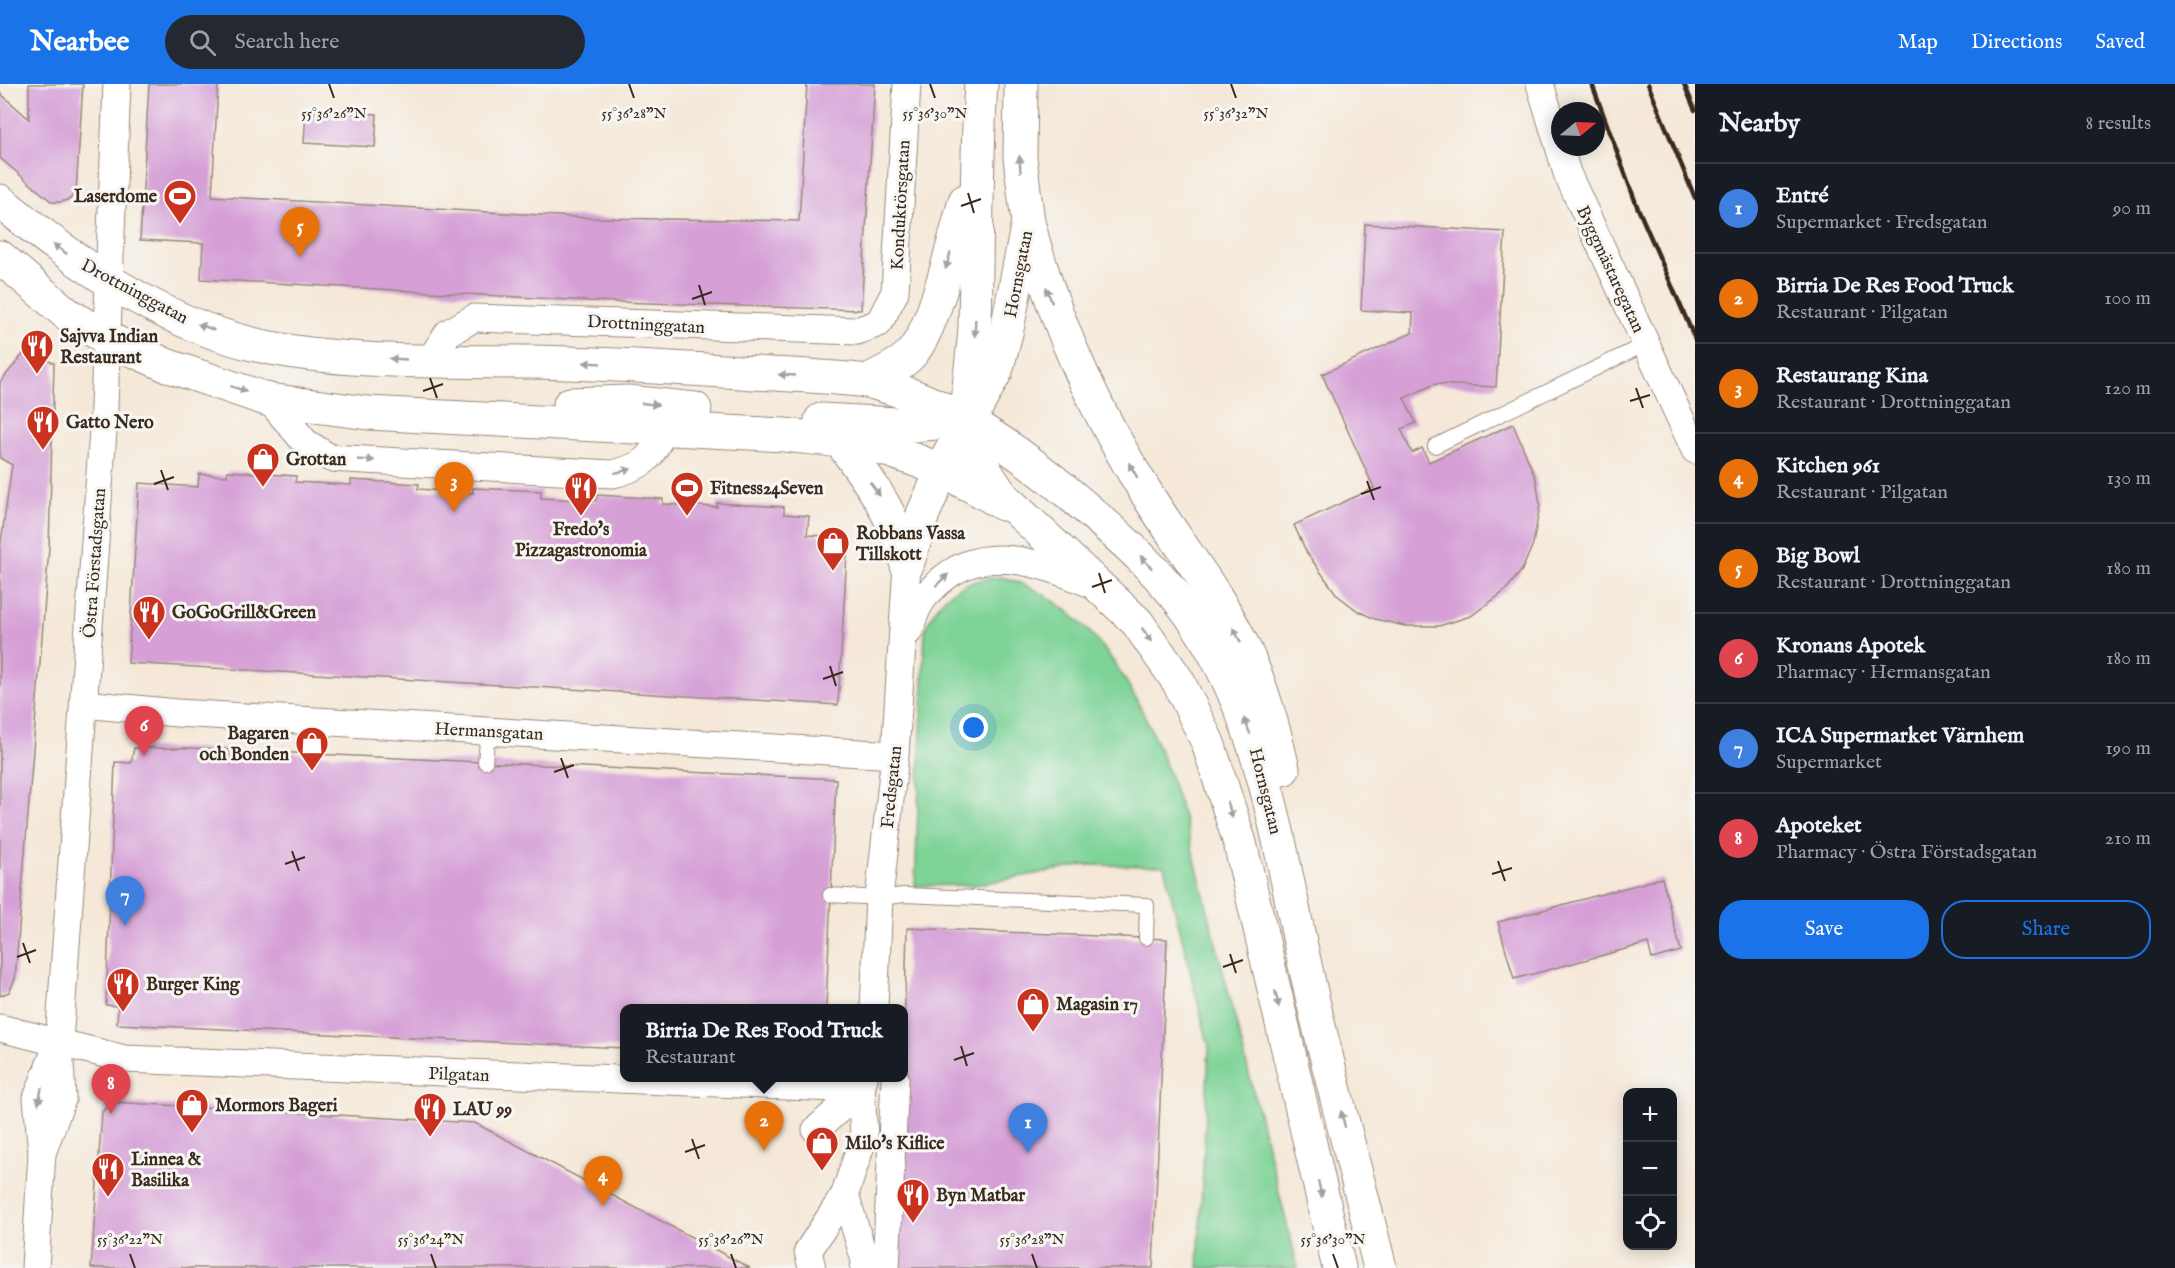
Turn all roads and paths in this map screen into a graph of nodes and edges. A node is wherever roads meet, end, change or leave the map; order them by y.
1 (117, 84) edge
2 (907, 84) edge
3 (981, 84) edge
4 (1021, 84) edge
5 (1540, 84) edge
6 (976, 165) junction
7 (0, 201) edge
8 (1028, 222) junction
9 (0, 257) edge
10 (110, 280) junction
11 (879, 323) joint
12 (106, 338) junction
13 (1646, 344) junction
14 (430, 360) junction
15 (867, 381) junction
16 (269, 400) junction
17 (467, 418) junction
18 (968, 420) junction
19 (914, 426) junction
20 (664, 428) junction
21 (841, 442) junction
22 (1435, 446) dead end
23 (1695, 450) edge
24 (979, 456) junction
25 (1029, 460) junction
26 (940, 470) junction
27 (1030, 521) junction
28 (907, 565) junction
29 (1107, 592) junction
30 (902, 647) junction
31 (84, 704) junction
32 (488, 731) junction
33 (895, 755) junction
34 (485, 762) dead end
35 (830, 895) dead end
36 (879, 898) junction
37 (1146, 938) dead end
38 (1305, 967) junction
39 (874, 1004) edge
40 (0, 1028) edge
41 (58, 1042) junction
42 (620, 1074) edge
43 (860, 1082) edge
44 (861, 1082) edge
45 (895, 1082) edge
46 (816, 1130) dead end
47 (845, 1194) junction
48 (35, 1268) edge
49 (812, 1268) edge
50 (864, 1268) edge
51 (886, 1268) edge
52 (1339, 1268) edge
53 (1380, 1268) edge

1 - 10 street, Östra Förstadsgatan
2 - 11 street, Konduktörsgatan
3 - 6 main road, Hornsgatan
8 -> 4 main road, Hornsgatan
5 - 13 street, Byggmästaregatan
6 -> 15 main road
6 -> 18 main road, Hornsgatan
10 -> 7 main road, Drottninggatan
8 - 18 main road, Hornsgatan
38 -> 8 main road
9 - 12 main road
10 - 12 street, Östra Förstadsgatan
14 -> 10 main road, Drottninggatan
11 - 14 street, Drottninggatan
12 -> 16 main road
12 - 31 street, Östra Förstadsgatan
13 - 22 lane
13 - 23 street, Byggmästaregatan
15 -> 14 main road, Drottninggatan
15 - 18 main road, Hornsgatan
15 - 19 main road
16 - 17 main road
16 -> 20 street
17 -> 19 main road
17 - 20 main road
18 - 19 main road
18 - 24 main road, Hornsgatan
18 - 25 main road, Hornsgatan
18 - 26 main road
19 - 26 main road
20 - 21 main road
21 - 26 main road
21 -> 28 main road
24 - 25 main road
24 - 26 main road
24 - 27 main road, Hornsgatan
38 -> 25 main road, Hornsgatan
26 - 27 main road
26 - 28 main road
27 - 29 main road, Hornsgatan
28 - 30 street, Fredsgatan
30 -> 29 street
29 -> 52 main road, Hornsgatan
30 - 33 street, Fredsgatan
31 - 32 street, Hermansgatan
31 - 41 street, Östra Förstadsgatan
32 - 33 street, Hermansgatan
32 - 34 lane
33 - 36 street, Fredsgatan
35 - 36 lane
36 - 37 lane
36 - 39 street, Fredsgatan
53 -> 38 main road, Hornsgatan
40 - 41 street, Pilgatan
41 - 42 street, Pilgatan
41 - 48 street, Östra Förstadsgatan
43 - 46 street
44 - 47 street
45 - 51 street
47 - 49 street
47 - 50 street

